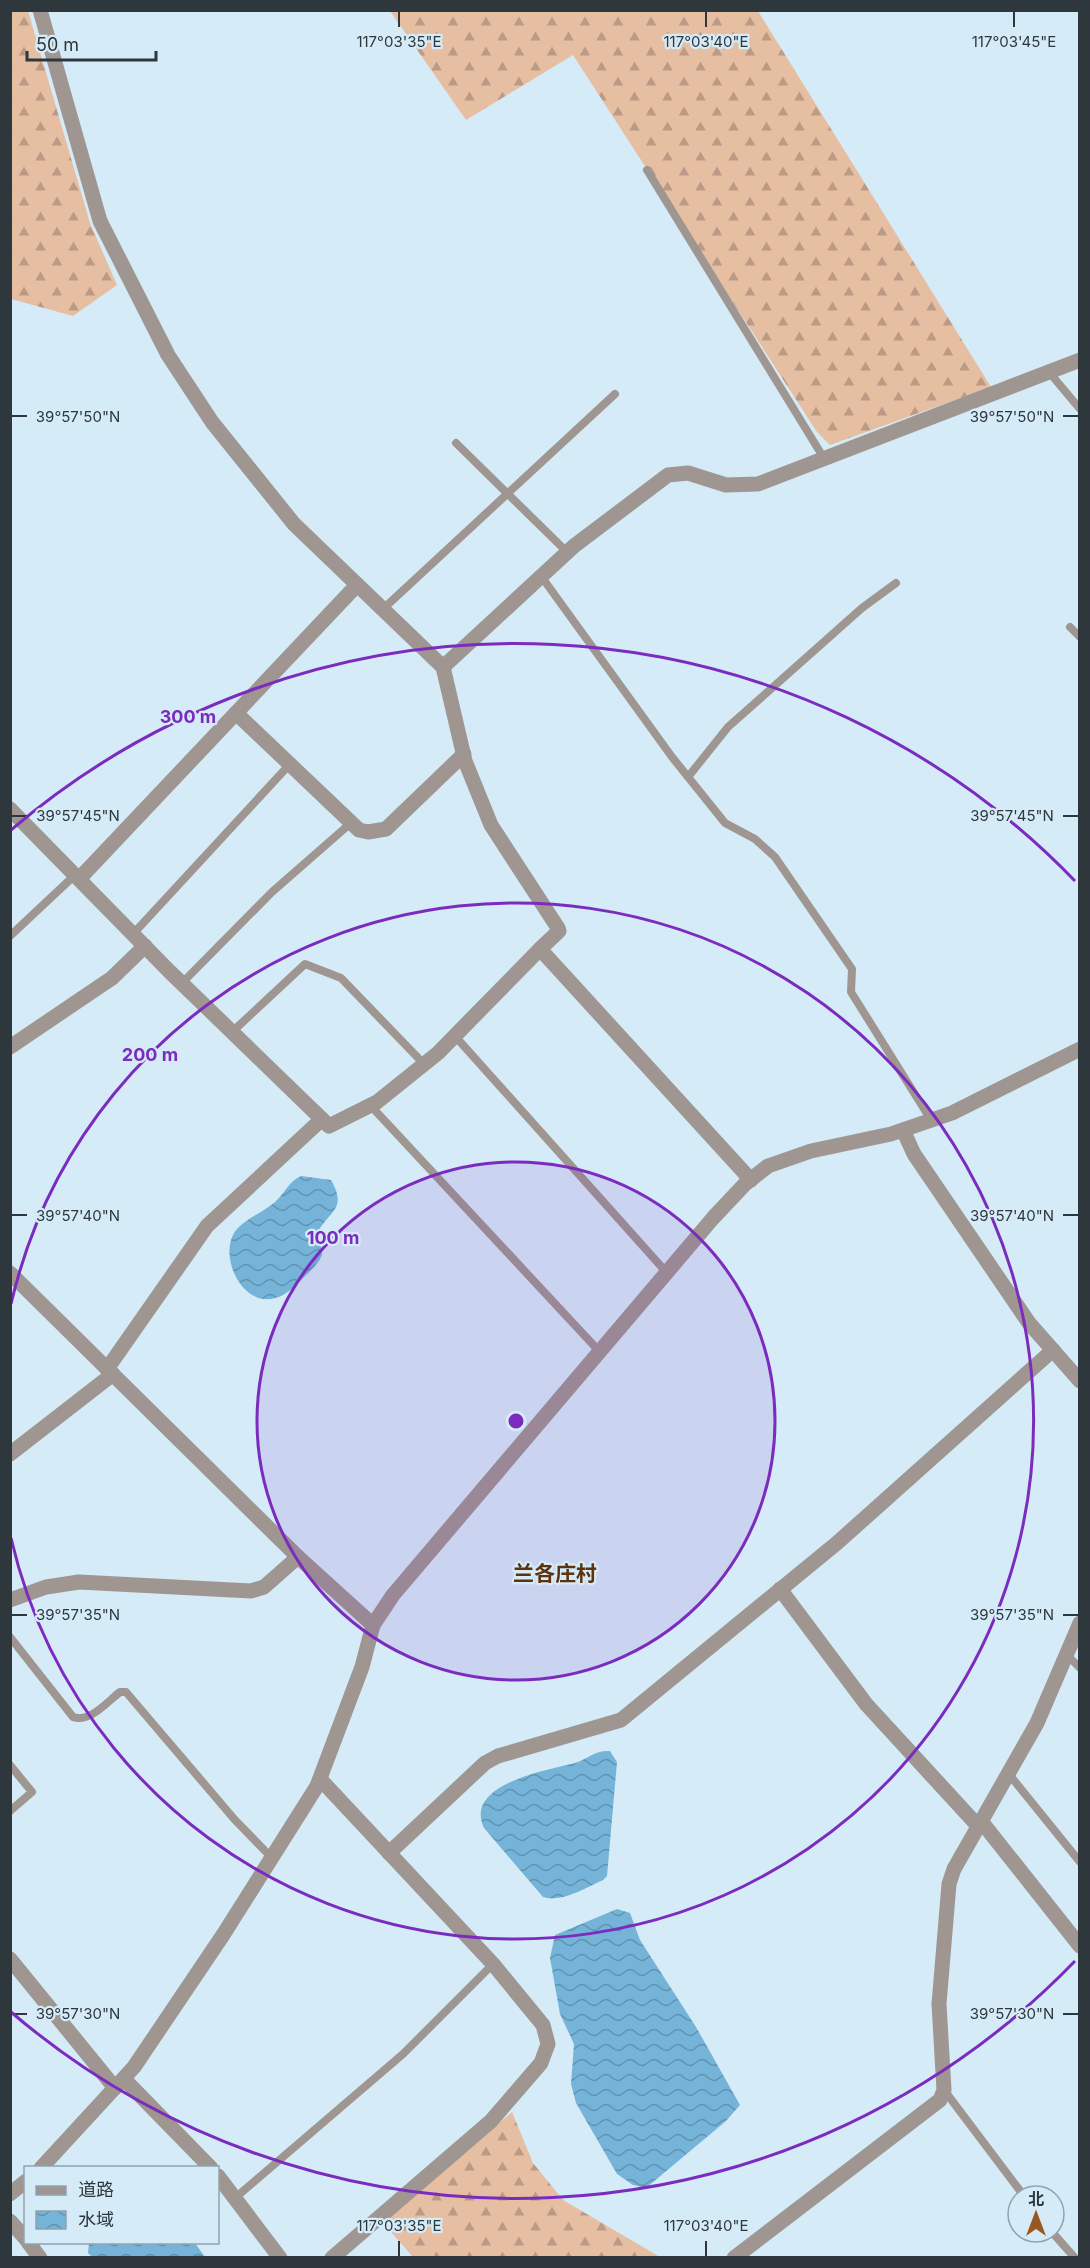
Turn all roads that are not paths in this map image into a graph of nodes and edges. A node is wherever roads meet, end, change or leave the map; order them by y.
1 (40, 10) edge
2 (647, 170) dead end
3 (1080, 360) edge
4 (1049, 372) junction
5 (615, 394) dead end
6 (1080, 409) edge
7 (456, 443) dead end
8 (825, 459) junction
9 (507, 494) junction
10 (567, 552) junction
11 (542, 576) junction
12 (896, 583) dead end
13 (357, 585) junction
14 (382, 609) junction
15 (1070, 627) dead end
16 (1080, 637) edge
17 (442, 667) junction
18 (236, 713) junction
19 (464, 754) junction
20 (290, 764) junction
21 (688, 777) junction
22 (10, 809) edge
23 (352, 822) junction
24 (77, 877) junction
25 (133, 934) junction
26 (10, 936) edge
27 (145, 946) junction
28 (540, 949) junction
29 (182, 983) junction
30 (232, 1032) junction
31 (454, 1035) junction
32 (10, 1047) edge
33 (1080, 1049) edge
34 (424, 1064) junction
35 (370, 1105) junction
36 (322, 1119) junction
37 (931, 1120) junction
38 (903, 1130) junction
39 (751, 1180) junction
40 (10, 1273) edge
41 (667, 1273) junction
42 (1053, 1350) junction
43 (599, 1351) junction
44 (110, 1371) junction
45 (1080, 1381) edge
46 (10, 1454) edge
47 (298, 1557) junction
48 (780, 1589) junction
49 (10, 1600) edge
50 (1080, 1623) edge
51 (373, 1625) junction
52 (10, 1637) edge
53 (1066, 1654) junction
54 (1080, 1668) edge
55 (10, 1765) edge
56 (1008, 1773) junction
57 (320, 1779) junction
58 (10, 1811) edge
59 (980, 1824) junction
60 (388, 1853) junction
61 (272, 1858) junction
62 (1080, 1862) edge
63 (1080, 1946) edge
64 (10, 1959) edge
65 (493, 1964) junction
66 (119, 2083) junction
67 (944, 2090) junction
68 (43, 2166) edge
69 (209, 2166) edge
70 (219, 2177) edge
71 (24, 2183) edge
72 (1015, 2184) edge
73 (10, 2194) edge
74 (234, 2198) junction
75 (10, 2221) edge
76 (24, 2237) edge
77 (29, 2244) edge
78 (1063, 2244) edge
79 (40, 2258) edge
80 (280, 2258) edge
81 (332, 2258) edge
82 (734, 2258) edge
83 (1075, 2258) edge

1 - 13 street
2 - 8 lane
3 - 4 street
4 - 6 lane
4 - 8 street
5 - 9 lane
7 - 9 lane
8 - 10 street
9 - 10 lane
9 - 14 lane
10 - 11 street
11 - 17 street
11 - 21 lane
12 - 21 lane
13 - 14 street
13 - 18 street
14 - 17 street
15 - 16 lane
17 - 19 street
18 - 20 street
18 - 24 street
19 - 23 street
19 - 28 street
20 - 23 street
20 - 25 lane
21 - 37 lane
22 - 24 street
23 - 29 lane
24 - 25 street
24 - 26 lane
25 - 27 street
27 - 29 street
27 - 32 street
28 - 31 street
28 - 39 street
29 - 30 street
30 - 34 lane
30 - 36 street
31 - 34 street
31 - 41 lane
33 - 37 street
34 - 35 street
35 - 36 street
35 - 43 lane
36 - 44 street
37 - 38 street
38 - 39 street
38 - 42 street
39 - 41 street
40 - 44 street
41 - 43 street
42 - 45 street
42 - 48 street
43 - 51 street
44 - 46 street
44 - 47 street
47 - 49 street
47 - 51 street
48 - 59 street
48 - 60 street
50 - 53 street
51 - 57 street
52 - 61 lane
53 - 54 lane
53 - 56 street
55 - 58 lane
56 - 59 street
56 - 62 lane
57 - 60 street
57 - 61 street
59 - 63 street
59 - 67 street
60 - 65 street
61 - 66 street
64 - 66 street
65 - 74 lane
65 - 81 street
66 - 68 street
66 - 69 street
67 - 72 lane
67 - 82 street
70 - 74 street
71 - 73 street
74 - 80 street
75 - 76 street
77 - 79 street
78 - 83 lane

